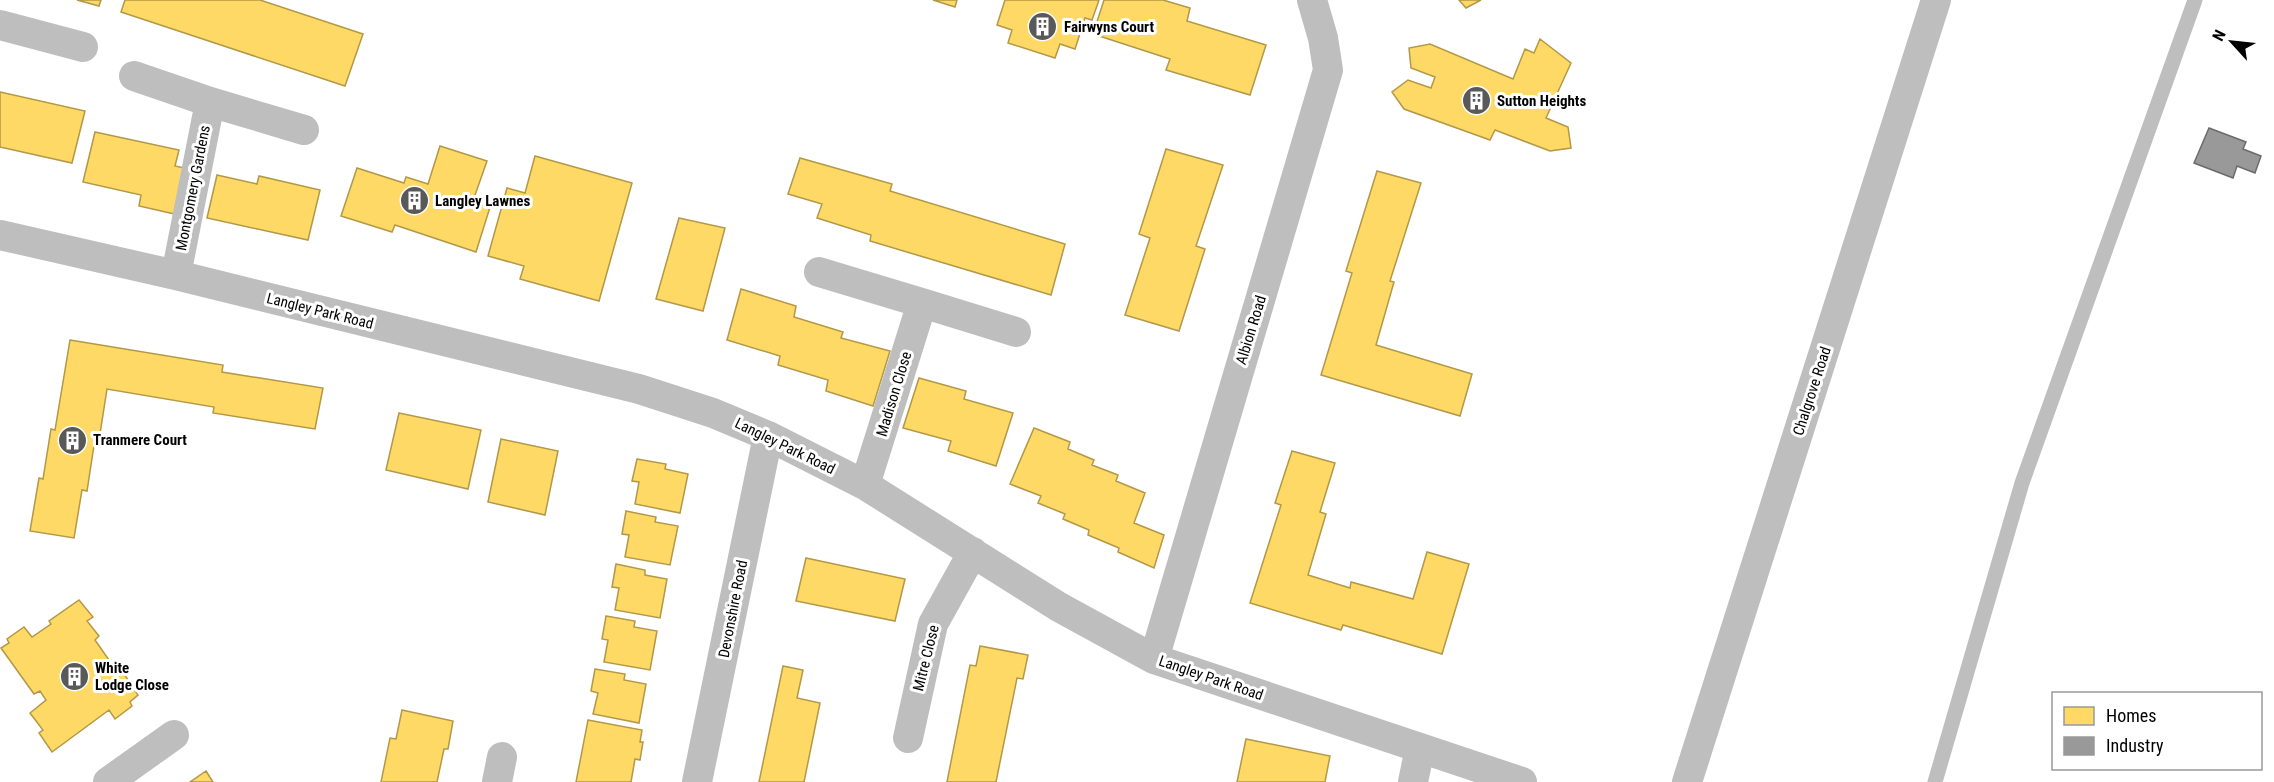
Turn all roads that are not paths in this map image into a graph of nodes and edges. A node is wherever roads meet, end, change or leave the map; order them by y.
1 (1311, 0) edge
2 (1936, 0) edge
3 (2196, 0) edge
4 (0, 25) edge
5 (83, 47) dead end
6 (134, 76) dead end
7 (210, 102) junction
8 (304, 130) dead end
9 (0, 235) edge
10 (819, 272) dead end
11 (176, 275) junction
12 (922, 303) junction
13 (1016, 332) dead end
14 (768, 436) junction
15 (865, 485) junction
16 (973, 552) junction
17 (1154, 659) junction
18 (174, 735) dead end
19 (908, 738) dead end
20 (1420, 748) junction
21 (108, 782) edge
22 (698, 782) edge
23 (1413, 782) edge
24 (1522, 782) edge
25 (1687, 782) edge
26 (1935, 782) edge

1 - 17 street, Albion Road
2 - 25 street, Chalgrove Road
3 - 26 lane
4 - 5 street
6 - 7 street
7 - 8 street
7 - 11 street, Montgomery Gardens
9 - 11 street, Langley Park Road
10 - 12 street
11 - 14 street, Langley Park Road
12 - 13 street
12 - 15 street, Madison Close
14 - 15 street, Langley Park Road
14 - 22 street, Devonshire Road
15 - 16 street, Langley Park Road
16 - 17 street, Langley Park Road
16 - 19 street, Mitre Close
17 - 20 street, Langley Park Road
18 - 21 street
20 - 23 street
20 - 24 street, Langley Park Road

